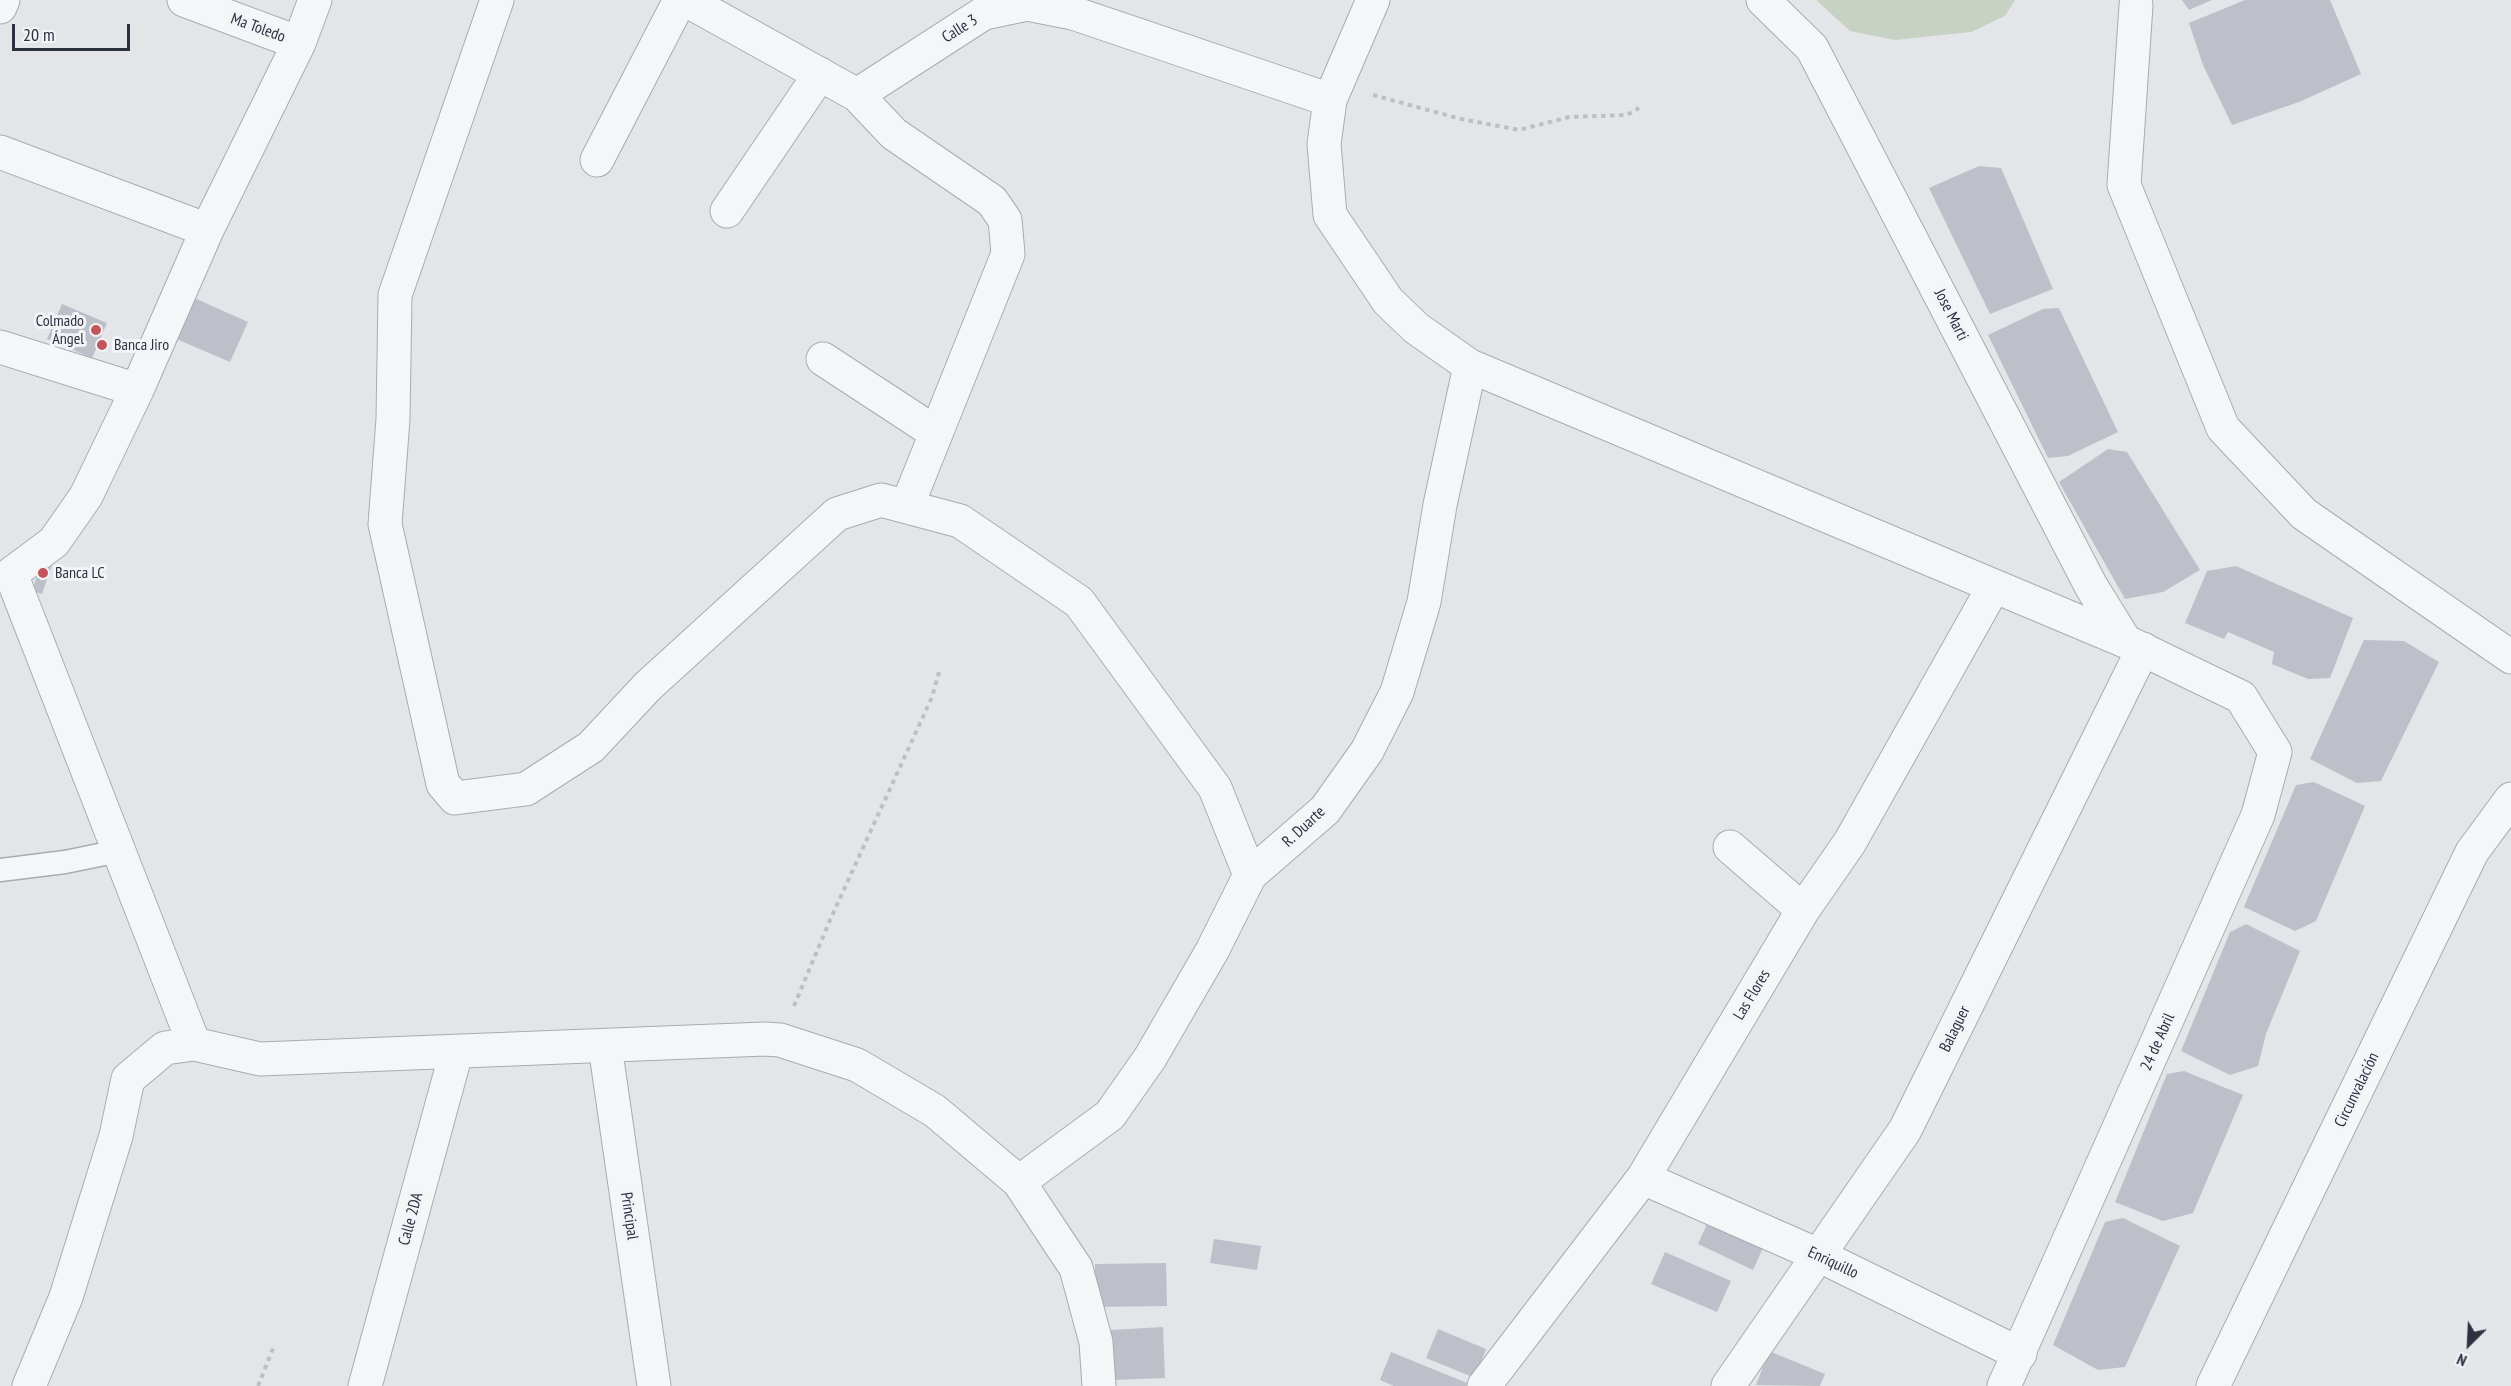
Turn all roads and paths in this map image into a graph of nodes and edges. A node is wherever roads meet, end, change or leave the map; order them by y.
1 (3, 0) edge
2 (184, 0) edge
3 (315, 0) edge
4 (497, 0) edge
5 (680, 0) edge
6 (686, 0) edge
7 (1373, 0) edge
8 (1764, 0) edge
9 (2136, 5) dead end
10 (0, 7) edge
11 (718, 7) edge
12 (299, 43) junction
13 (820, 74) junction
14 (1336, 88) junction
15 (857, 95) junction
16 (1639, 108) dead end
17 (0, 152) edge
18 (597, 160) dead end
19 (727, 212) dead end
20 (207, 230) junction
21 (0, 347) edge
22 (823, 358) dead end
23 (1470, 366) junction
24 (137, 390) junction
25 (936, 433) junction
26 (907, 506) junction
27 (6, 574) edge
28 (1994, 586) junction
29 (2134, 645) junction
30 (2511, 657) edge
31 (939, 672) dead end
32 (2511, 800) edge
33 (1730, 847) dead end
34 (119, 850) junction
35 (0, 870) edge
36 (1250, 875) junction
37 (1803, 910) junction
38 (780, 1040) junction
39 (194, 1044) junction
40 (605, 1046) junction
41 (456, 1053) junction
42 (1643, 1178) junction
43 (1019, 1182) junction
44 (1818, 1255) junction
45 (274, 1346) dead end
46 (2020, 1354) junction
47 (29, 1386) edge
48 (258, 1386) edge
49 (365, 1386) edge
50 (654, 1386) edge
51 (1099, 1386) edge
52 (1484, 1386) edge
53 (1728, 1386) edge
54 (2004, 1386) edge
55 (2213, 1386) edge

1 - 10 street
2 - 12 street, Ma Toledo
3 - 12 street
4 - 26 street
5 - 18 street
6 - 11 street
7 - 14 street
8 - 29 street, Jose Marti
9 - 30 street
11 - 13 street
12 - 20 street
13 - 15 street
13 - 19 street
14 - 15 street, Calle 3
14 - 16 path
14 - 23 street
15 - 25 street
17 - 20 street
20 - 24 street
21 - 24 street
22 - 25 street
23 - 28 street
23 - 36 street, R. Duarte
24 - 27 street
25 - 26 street
26 - 36 street
27 - 34 street
28 - 29 street
28 - 37 street, Las Flores
29 - 44 street, Balaguer
29 - 46 street, 24 de Abril
31 - 38 path
32 - 55 street, Circunvalación
33 - 37 street
34 - 35 lane
34 - 39 street
36 - 43 street, R. Duarte
37 - 42 street, Las Flores
38 - 40 street
38 - 43 street
39 - 41 street
39 - 47 street
40 - 41 street
40 - 50 street, Principal
41 - 49 street, Calle 2DA
42 - 44 street, Enriquillo
42 - 52 street, Las Flores
43 - 51 street
44 - 46 street, Enriquillo
44 - 53 street, Balaguer
45 - 48 path
46 - 54 street, 24 de Abril

